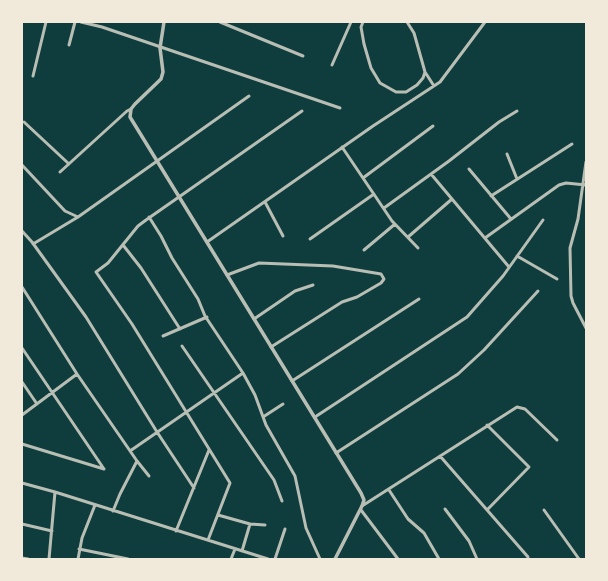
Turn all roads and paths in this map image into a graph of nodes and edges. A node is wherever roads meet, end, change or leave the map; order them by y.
1 (46, 22) edge
2 (74, 22) edge
3 (81, 22) edge
4 (164, 22) edge
5 (220, 22) edge
6 (351, 22) edge
7 (363, 22) edge
8 (407, 22) edge
9 (485, 22) edge
10 (69, 45) dead end
11 (160, 48) junction
12 (303, 56) dead end
13 (332, 65) dead end
14 (425, 72) junction
15 (33, 76) dead end
16 (434, 86) junction
17 (249, 96) dead end
18 (340, 108) dead end
19 (131, 109) junction
20 (302, 111) dead end
21 (518, 111) dead end
22 (24, 122) dead end
23 (433, 126) dead end
24 (572, 144) dead end
25 (342, 148) junction
26 (506, 154) dead end
27 (157, 160) junction
28 (586, 162) edge
29 (69, 164) junction
30 (22, 165) edge
31 (470, 169) dead end
32 (60, 172) dead end
33 (431, 174) junction
34 (363, 178) junction
35 (517, 179) junction
36 (584, 185) edge
37 (374, 194) junction
38 (492, 196) junction
39 (179, 197) junction
40 (452, 199) junction
41 (265, 202) junction
42 (384, 208) junction
43 (78, 216) junction
44 (149, 217) junction
45 (511, 220) junction
46 (543, 220) dead end
47 (395, 224) junction
48 (22, 231) edge
49 (282, 236) dead end
50 (408, 237) junction
51 (485, 238) junction
52 (310, 239) dead end
53 (207, 242) junction
54 (34, 244) junction
55 (123, 245) junction
56 (418, 248) dead end
57 (364, 250) dead end
58 (517, 256) junction
59 (509, 267) junction
60 (227, 275) junction
61 (557, 279) dead end
62 (313, 285) dead end
63 (22, 287) edge
64 (538, 291) dead end
65 (419, 299) dead end
66 (207, 317) junction
67 (254, 319) junction
68 (586, 328) edge
69 (180, 329) junction
70 (163, 336) dead end
71 (182, 346) dead end
72 (271, 347) junction
73 (22, 348) edge
74 (243, 373) junction
75 (77, 374) junction
76 (292, 381) junction
77 (22, 382) edge
78 (214, 392) junction
79 (52, 393) junction
80 (37, 404) junction
81 (283, 404) dead end
82 (186, 412) junction
83 (22, 416) edge
84 (263, 417) junction
85 (315, 417) junction
86 (487, 425) junction
87 (157, 432) junction
88 (557, 440) dead end
89 (22, 444) edge
90 (209, 450) junction
91 (130, 451) junction
92 (336, 453) junction
93 (440, 456) junction
94 (136, 460) junction
95 (149, 476) dead end
96 (22, 484) edge
97 (194, 488) junction
98 (389, 490) junction
99 (55, 492) junction
100 (282, 501) dead end
101 (95, 506) junction
102 (362, 508) junction
103 (445, 509) dead end
104 (486, 510) junction
105 (544, 510) dead end
106 (113, 511) junction
107 (218, 515) junction
108 (22, 524) edge
109 (250, 524) junction
110 (265, 525) dead end
111 (285, 529) dead end
112 (52, 530) junction
113 (176, 531) junction
114 (208, 540) junction
115 (79, 549) junction
116 (235, 549) junction
117 (242, 551) junction
118 (528, 557) dead end
119 (22, 558) edge
120 (260, 558) edge
121 (28, 559) edge
122 (49, 559) edge
123 (78, 559) edge
124 (128, 559) edge
125 (231, 559) edge
126 (268, 559) edge
127 (275, 559) edge
128 (320, 559) edge
129 (335, 559) edge
130 (398, 559) edge
131 (439, 559) edge
132 (477, 559) edge
133 (579, 559) edge

1 - 15 street
2 - 10 street
3 - 11 street
4 - 11 street
5 - 12 street
6 - 13 street
7 - 14 street
8 - 14 street
9 - 16 street
11 - 18 street
11 - 19 street
14 - 16 street
16 - 25 street
17 - 27 street
19 - 27 street
19 - 29 street
20 - 39 street
21 - 33 street
22 - 29 street
23 - 34 street
24 - 35 street
25 - 34 street
25 - 41 street
26 - 35 street
27 - 39 street
27 - 43 street
28 - 36 street
29 - 32 street
30 - 43 street
31 - 38 street
33 - 40 street
33 - 42 street
34 - 37 street
35 - 38 street
36 - 45 street
36 - 68 street
37 - 42 street
37 - 52 street
38 - 45 street
39 - 44 street
39 - 53 street
40 - 50 street
40 - 51 street
41 - 49 street
41 - 53 street
42 - 47 street
43 - 54 street
44 - 55 street
44 - 66 street
45 - 51 street
46 - 58 street
47 - 50 street
47 - 57 street
48 - 54 street
50 - 56 street
51 - 59 street
53 - 60 street
54 - 87 street
55 - 69 street
55 - 82 street
58 - 59 street
58 - 61 street
59 - 85 street
60 - 67 street
60 - 72 street
62 - 67 street
63 - 75 street
64 - 92 street
65 - 76 street
66 - 69 street
66 - 74 street
67 - 72 street
69 - 70 street
71 - 78 street
72 - 76 street
73 - 79 street
74 - 78 street
74 - 84 street
75 - 79 street
75 - 91 street
76 - 85 street
77 - 80 street
78 - 82 street
78 - 100 street
79 - 80 street
79 - 89 street
80 - 83 street
81 - 84 street
82 - 87 street
82 - 90 street
84 - 128 street
85 - 92 street
86 - 88 street
86 - 93 street
86 - 104 street
87 - 91 street
87 - 97 street
90 - 97 street
90 - 107 street
91 - 94 street
92 - 102 street
93 - 98 street
93 - 104 street
94 - 95 street
94 - 106 street
96 - 99 street
97 - 113 street
98 - 102 street
98 - 131 street
99 - 101 street
99 - 112 street
101 - 106 street
101 - 115 street
102 - 129 street
102 - 130 street
103 - 132 street
104 - 118 street
105 - 133 street
106 - 113 street
107 - 109 street
107 - 114 street
108 - 112 street
109 - 110 street
109 - 117 street
111 - 127 street
112 - 122 street
113 - 114 street
114 - 116 street
115 - 123 street
115 - 124 street
116 - 117 street
116 - 125 street
117 - 120 street
119 - 121 street
120 - 126 street

